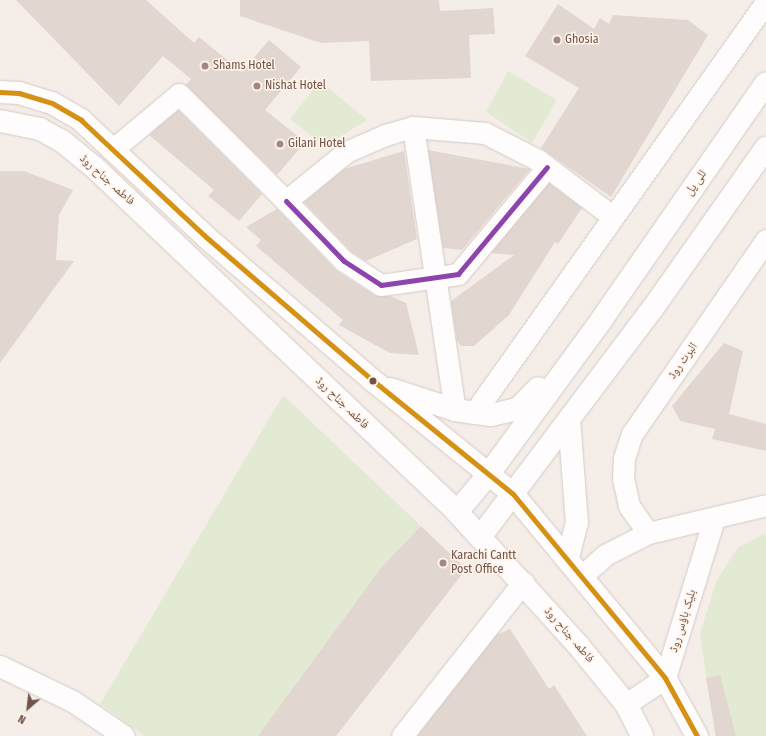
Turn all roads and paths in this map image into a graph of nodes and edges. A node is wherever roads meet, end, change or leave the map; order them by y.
1 (766, 2) edge
2 (766, 83) edge
3 (0, 92) edge
4 (0, 120) edge
5 (413, 127) junction
6 (766, 148) edge
7 (112, 150) junction
8 (547, 167) junction
9 (286, 201) junction
10 (613, 217) junction
11 (766, 240) edge
12 (435, 277) junction
13 (602, 319) junction
14 (376, 383) junction
15 (464, 412) junction
16 (569, 419) junction
17 (488, 475) junction
18 (513, 494) junction
19 (766, 505) edge
20 (457, 512) junction
21 (714, 519) junction
22 (648, 533) junction
23 (481, 536) junction
24 (568, 558) junction
25 (583, 574) junction
26 (523, 582) junction
27 (0, 666) edge
28 (665, 678) junction
29 (626, 704) junction
30 (124, 736) edge
31 (402, 736) edge
32 (642, 736) edge
33 (697, 736) edge

1 - 10 street
2 - 13 main road, للی پل
3 - 7 main road, فاطمہ جناح روڈ
4 - 20 main road, فاطمہ جناح روڈ
5 - 8 street
5 - 9 street
5 - 12 street
6 - 16 main road
7 - 9 street
7 - 14 main road, فاطمہ جناح روڈ
8 - 10 street
8 - 12 street
9 - 12 street
10 - 15 street
11 - 22 street, البرٹ روڈ
12 - 15 street
13 - 15 main road
13 - 17 main road
14 - 15 main road
14 - 17 main road, فاطمہ جناح روڈ
16 - 18 main road
16 - 24 main road
17 - 18 main road, فاطمہ جناح روڈ
17 - 20 main road
18 - 23 main road
18 - 24 main road, فاطمہ جناح روڈ
19 - 21 street
20 - 23 main road, فاطمہ جناح روڈ
21 - 22 street
21 - 28 street, بلیک ہاؤس روڈ
22 - 25 street
23 - 26 main road, فاطمہ جناح روڈ
24 - 25 main road, فاطمہ جناح روڈ
25 - 28 main road, فاطمہ جناح روڈ
26 - 29 main road, فاطمہ جناح روڈ
26 - 31 street
27 - 30 street
28 - 29 street
28 - 33 main road, فاطمہ جناح روڈ
29 - 32 main road, فاطمہ جناح روڈ

